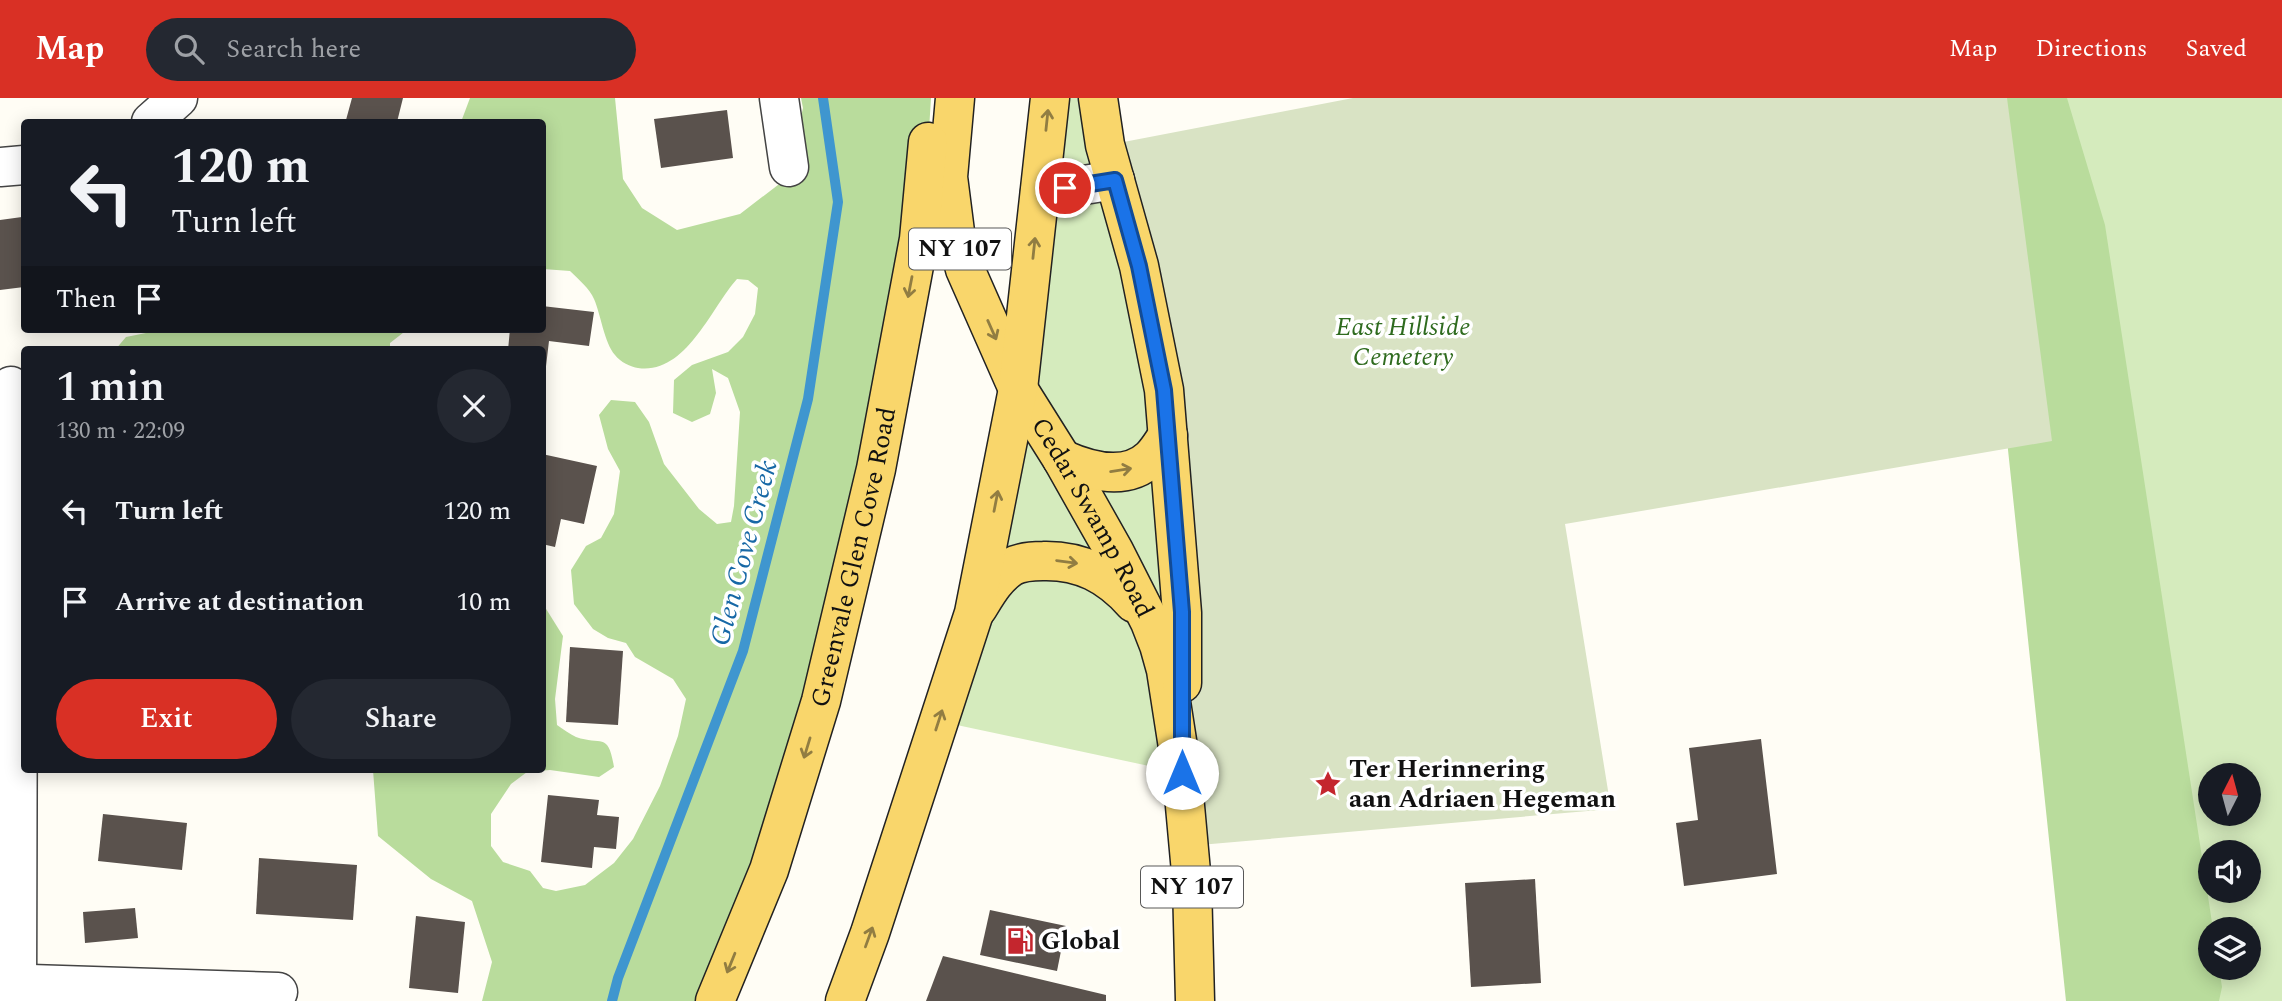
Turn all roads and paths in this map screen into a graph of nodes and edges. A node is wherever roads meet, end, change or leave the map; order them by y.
1 (178, 98) edge
2 (779, 98) edge
3 (930, 98) edge
4 (956, 98) edge
5 (1050, 98) edge
6 (1098, 98) edge
7 (154, 119) edge
8 (21, 165) edge
9 (0, 167) edge
10 (789, 167) dead end
11 (1115, 180) junction
12 (1040, 192) junction
13 (11, 386) dead end
14 (1018, 389) junction
15 (1168, 435) junction
16 (1062, 459) junction
17 (21, 604) edge
18 (974, 613) junction
19 (1150, 622) junction
20 (1182, 773) junction
21 (11, 989) edge
22 (278, 992) dead end
23 (715, 1001) edge
24 (845, 1001) edge
25 (1195, 1001) edge

1 - 7 street
2 - 10 street
3 -> 23 main road, Greenvale Glen Cove Road
4 -> 14 main road, NY 107
12 -> 5 main road
6 - 11 main road, Cedar Swamp Road / NY 107
8 - 9 street
11 - 12 street
11 - 15 main road, Cedar Swamp Road / NY 107
14 -> 12 main road
13 - 17 street
14 - 16 main road, Cedar Swamp Road / NY 107
18 -> 14 main road
16 -> 15 main road
15 - 20 main road, Cedar Swamp Road / NY 107
16 - 19 main road, Cedar Swamp Road / NY 107
17 - 21 street
18 -> 19 main road
24 -> 18 main road
19 - 20 main road, Cedar Swamp Road / NY 107
20 - 25 main road, Cedar Swamp Road / NY 107
21 - 22 street

